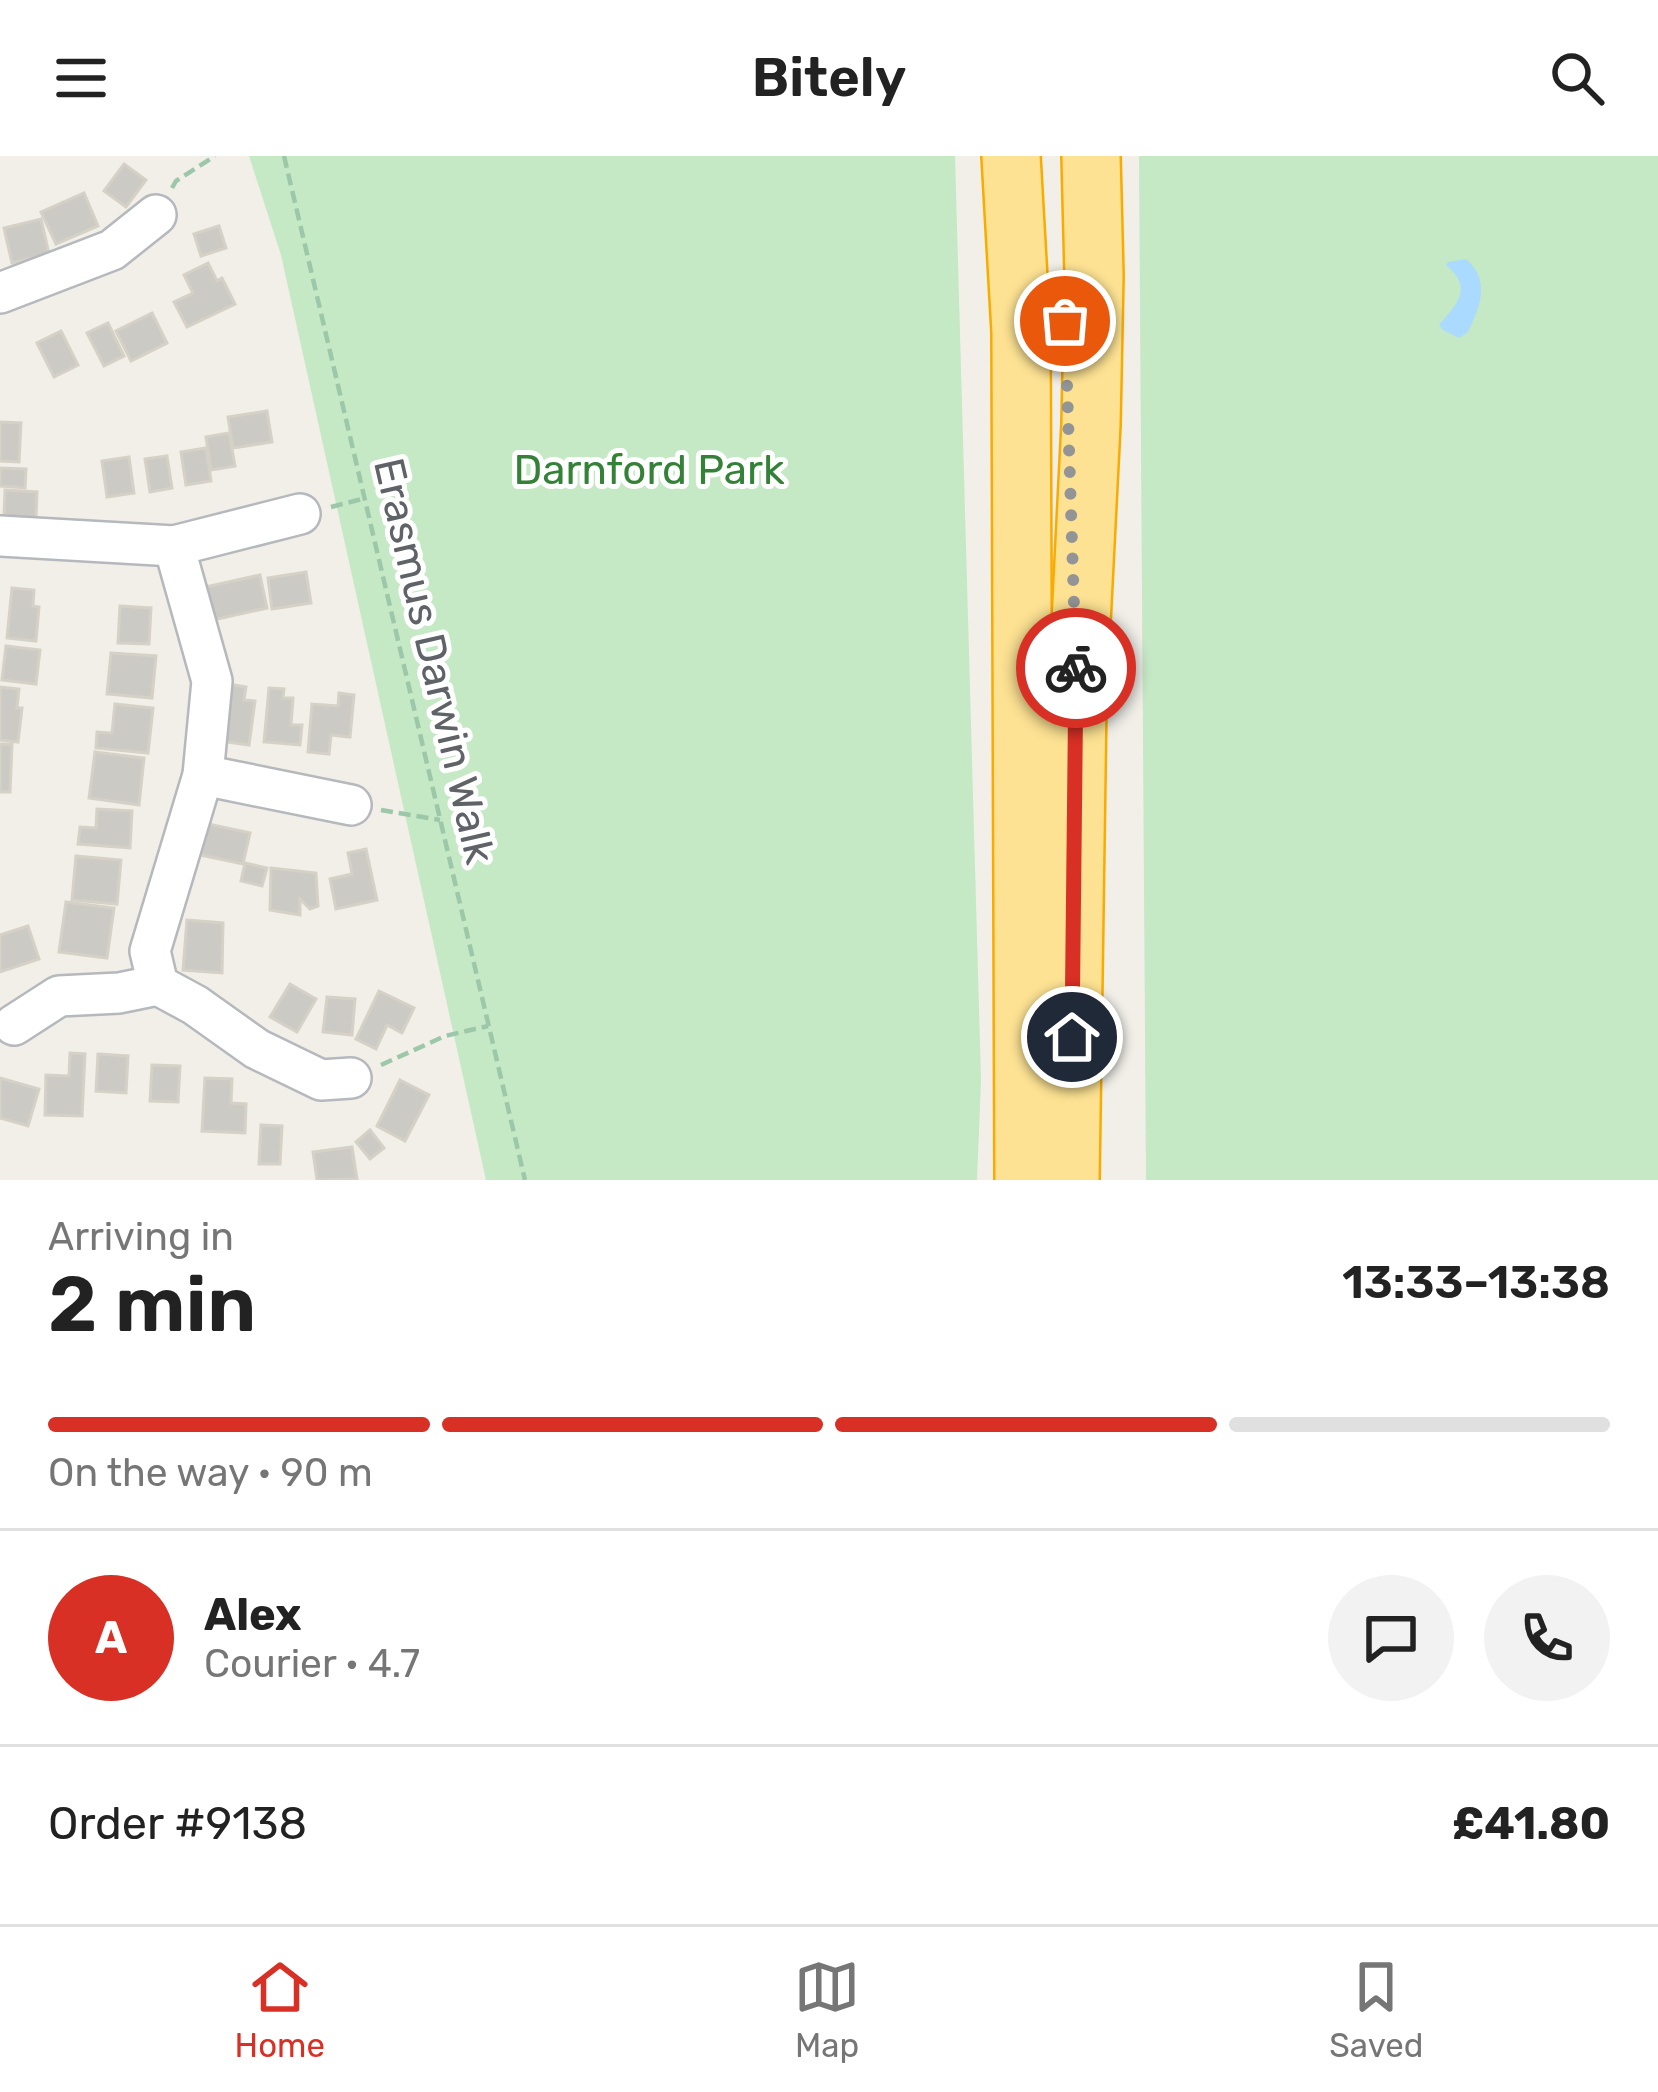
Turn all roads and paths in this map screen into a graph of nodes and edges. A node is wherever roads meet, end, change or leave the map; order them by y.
1 (215, 156) edge
2 (284, 156) edge
3 (1058, 156) edge
4 (1091, 156) edge
5 (1011, 169) edge
6 (156, 215) joint
7 (0, 293) edge
8 (300, 514) dead end
9 (0, 536) edge
10 (174, 546) junction
11 (1077, 703) junction
12 (203, 775) junction
13 (350, 805) joint
14 (440, 820) junction
15 (158, 985) junction
16 (15, 1025) edge
17 (488, 1026) junction
18 (330, 1089) joint
19 (525, 1180) edge
20 (1024, 1180) edge
21 (1070, 1180) edge

1 - 6 path
2 - 14 path, Erasmus Darwin Walk
3 - 11 highway
4 - 11 highway
5 - 20 highway
6 - 7 street
8 - 10 street
9 - 10 street
10 - 12 street
11 - 21 highway
12 - 13 street
12 - 15 street
13 - 14 path
14 - 17 path, Erasmus Darwin Walk
15 - 16 street
15 - 18 street
17 - 18 path
17 - 19 path, Erasmus Darwin Walk

